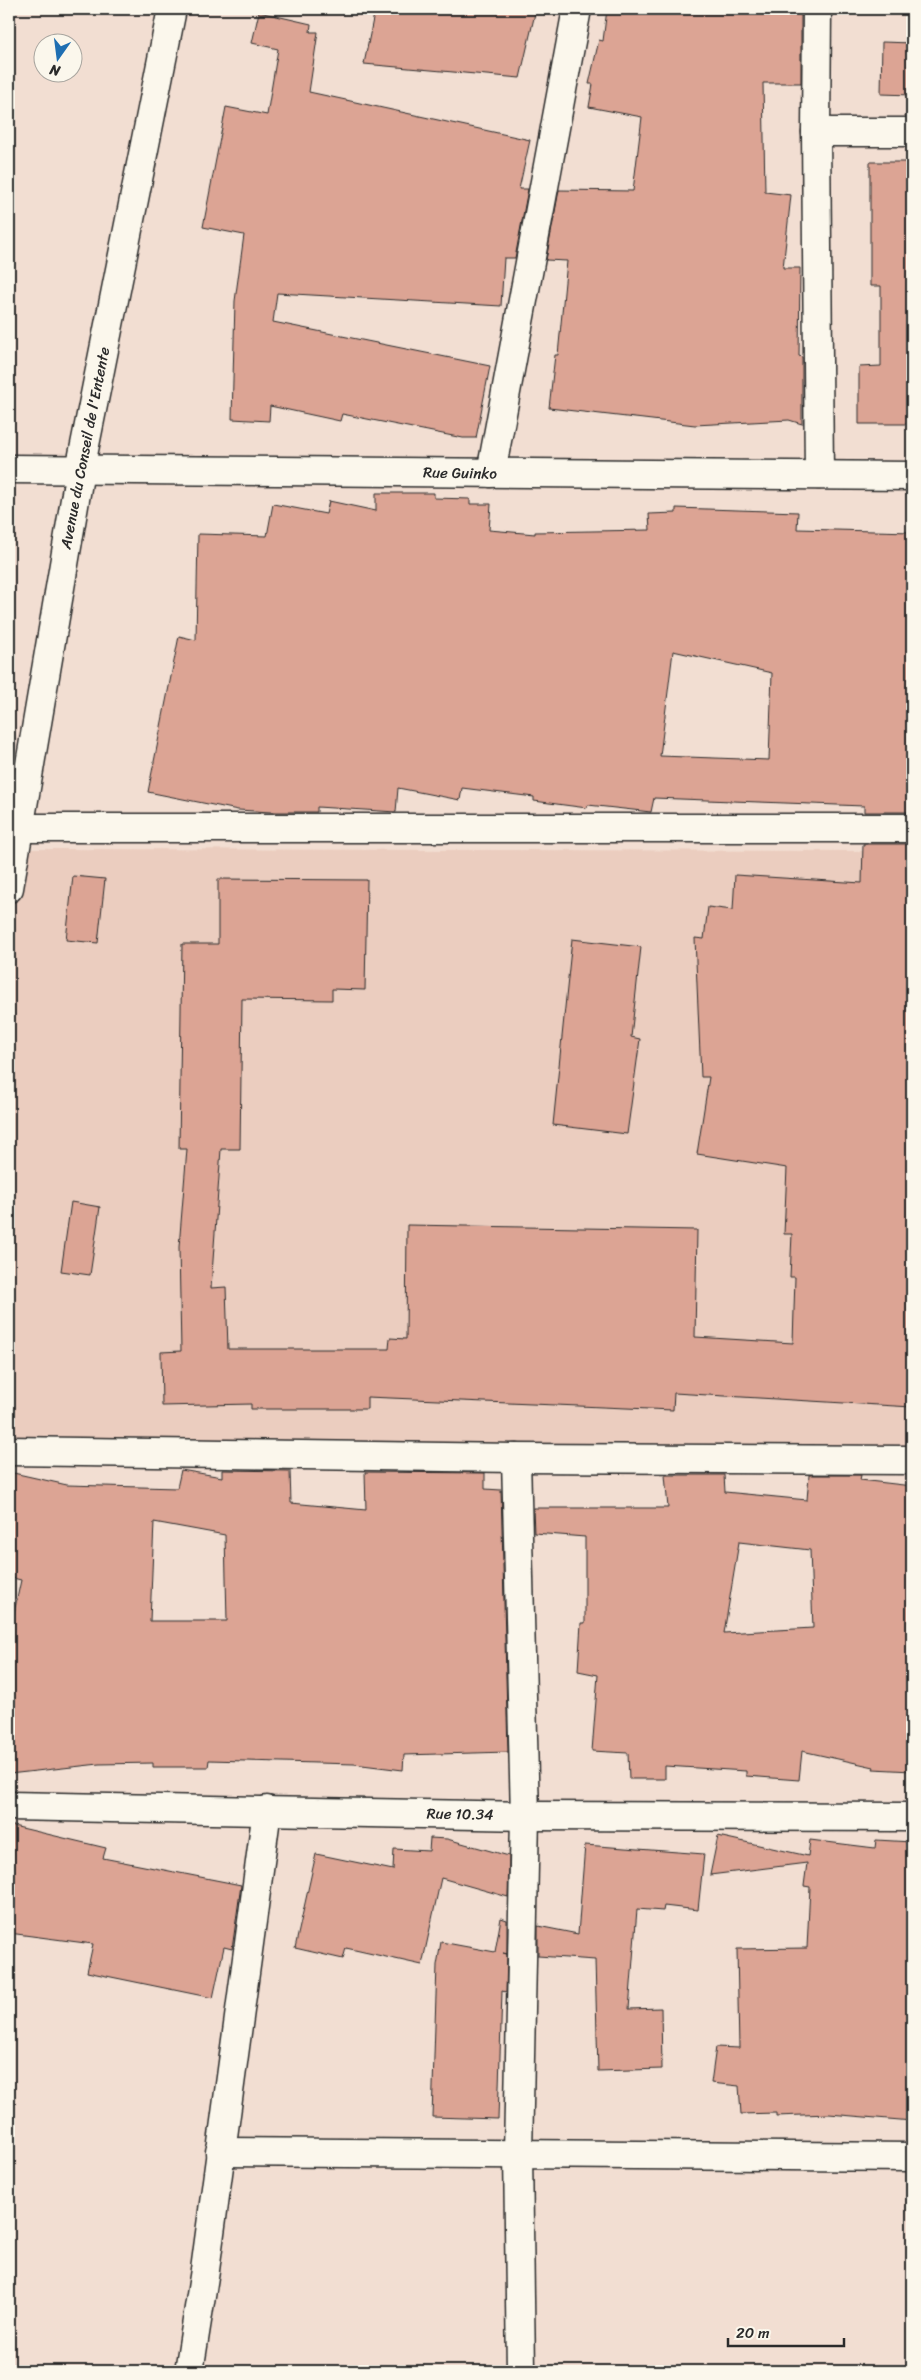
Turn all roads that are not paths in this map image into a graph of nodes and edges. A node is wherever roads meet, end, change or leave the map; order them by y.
1 (172, 9) edge
2 (577, 9) edge
3 (817, 9) edge
4 (816, 132) junction
5 (912, 132) edge
6 (9, 469) edge
7 (80, 470) junction
8 (491, 474) junction
9 (819, 475) junction
10 (912, 476) edge
11 (18, 828) junction
12 (912, 828) edge
13 (9, 888) edge
14 (9, 1450) edge
15 (516, 1458) junction
16 (912, 1460) edge
17 (9, 1806) edge
18 (267, 1810) junction
19 (525, 1816) junction
20 (912, 1817) edge
21 (220, 2152) junction
22 (518, 2153) junction
23 (912, 2157) edge
24 (188, 2371) edge
25 (521, 2371) edge

1 - 7 street, Avenue du Conseil de l'Entente
2 - 8 street
3 - 4 street
4 - 5 street
4 - 9 street
6 - 7 street, Rue Guinko
7 - 8 street, Rue Guinko
7 - 11 street, Avenue du Conseil de l'Entente
8 - 9 street, Rue Guinko
9 - 10 street, Rue Guinko
11 - 12 street
11 - 13 street, Avenue du Conseil de l'Entente
14 - 15 street
15 - 16 street
15 - 19 street
17 - 18 street, Rue 10.34
18 - 19 street, Rue 10.34
18 - 21 street
19 - 20 street, Rue 10.34
19 - 22 street
21 - 22 street
21 - 24 street
22 - 23 street
22 - 25 street

